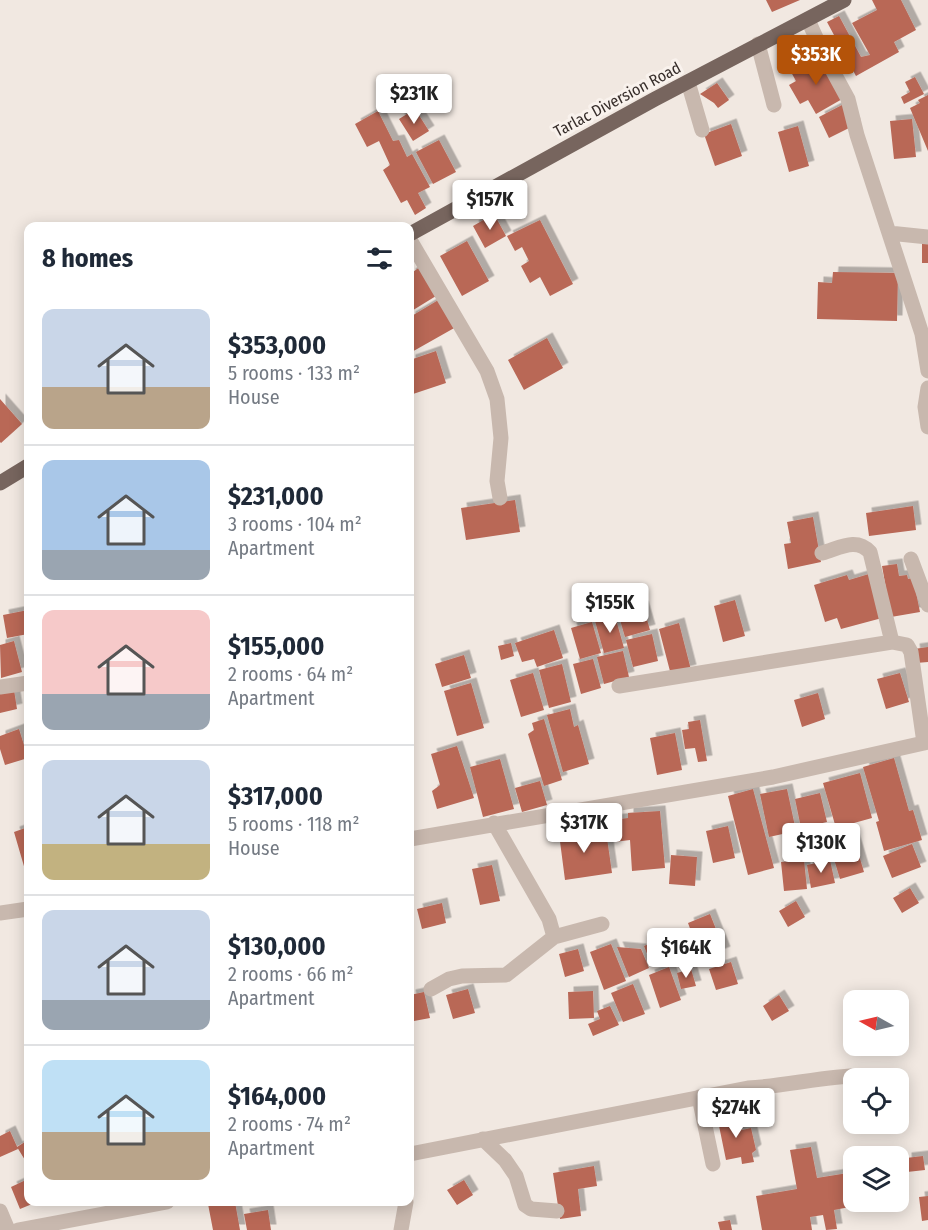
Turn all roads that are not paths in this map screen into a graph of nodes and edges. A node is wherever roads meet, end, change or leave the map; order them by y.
1 (844, 0) edge
2 (808, 20) junction
3 (759, 45) junction
4 (687, 82) junction
5 (774, 105) dead end
6 (702, 130) dead end
7 (414, 232) edge
8 (889, 233) junction
9 (928, 237) edge
10 (414, 247) edge
11 (928, 371) edge
12 (928, 388) edge
13 (928, 427) edge
14 (24, 468) edge
15 (0, 483) edge
16 (500, 498) dead end
17 (822, 553) dead end
18 (911, 559) dead end
19 (928, 605) edge
20 (892, 642) junction
21 (24, 684) edge
22 (619, 686) dead end
23 (0, 687) edge
24 (926, 743) edge
25 (494, 823) junction
26 (414, 838) edge
27 (24, 910) edge
28 (0, 913) edge
29 (602, 924) dead end
30 (554, 937) junction
31 (431, 989) dead end
32 (843, 1077) edge
33 (699, 1097) junction
34 (483, 1139) junction
35 (414, 1153) edge
36 (713, 1164) dead end
37 (146, 1206) edge
38 (405, 1206) edge
39 (0, 1211) edge
40 (557, 1211) dead end
41 (8, 1230) edge
42 (18, 1230) edge
43 (401, 1230) edge

1 - 2 main road, Tarlac Diversion Road
2 - 3 main road, Tarlac Diversion Road
2 - 8 street
3 - 4 main road, Tarlac Diversion Road
3 - 5 street
4 - 6 street
4 - 7 main road, Tarlac Diversion Road
8 - 9 street
8 - 11 street
10 - 16 street
12 - 13 street
14 - 15 main road
17 - 20 street
18 - 19 street
20 - 22 street
20 - 24 street
21 - 23 street
24 - 25 street
25 - 26 street
25 - 30 street
27 - 28 street
29 - 30 street
30 - 31 street
32 - 33 street
33 - 34 street
33 - 36 street
34 - 35 street
34 - 40 street
37 - 42 street
38 - 43 street
39 - 41 street

